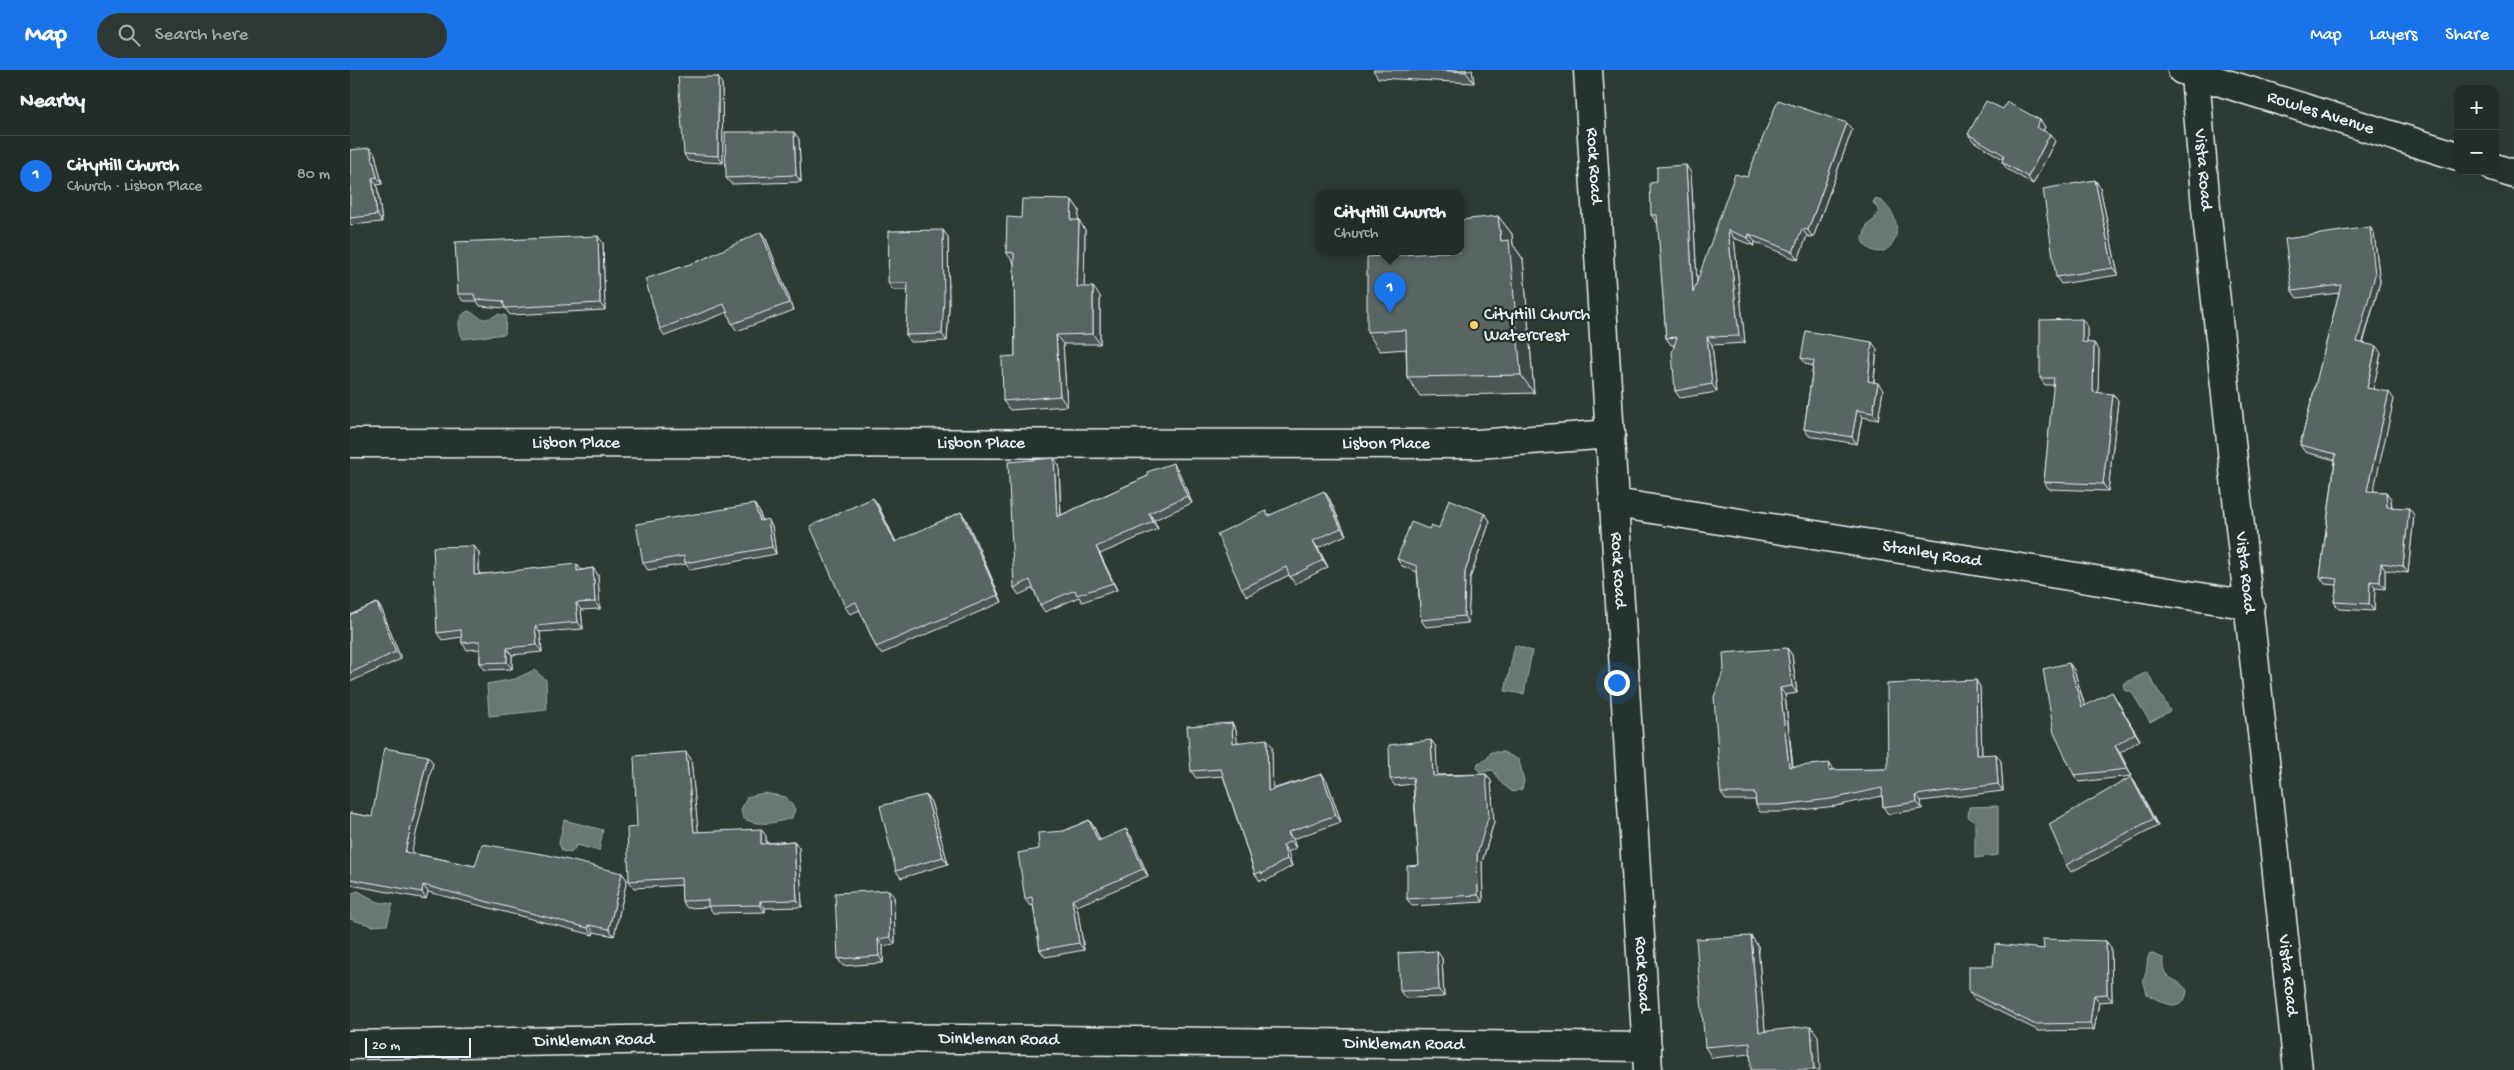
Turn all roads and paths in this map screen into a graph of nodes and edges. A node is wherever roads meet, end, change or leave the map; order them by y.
1 (1588, 70) edge
2 (2189, 72) edge
3 (2454, 155) edge
4 (2499, 169) edge
5 (2514, 174) edge
6 (1611, 434) junction
7 (350, 443) edge
8 (1615, 503) junction
9 (2250, 605) junction
10 (350, 1045) edge
11 (1648, 1058) edge
12 (2298, 1070) edge

1 - 6 street, Rock Road
2 - 3 street, Rowles Avenue
2 - 9 street, Vista Road
4 - 5 street
6 - 7 street, Lisbon Place
6 - 8 street, Rock Road
8 - 9 street, Stanley Road
8 - 11 street, Rock Road
9 - 12 street, Vista Road
10 - 11 street, Dinkleman Road

